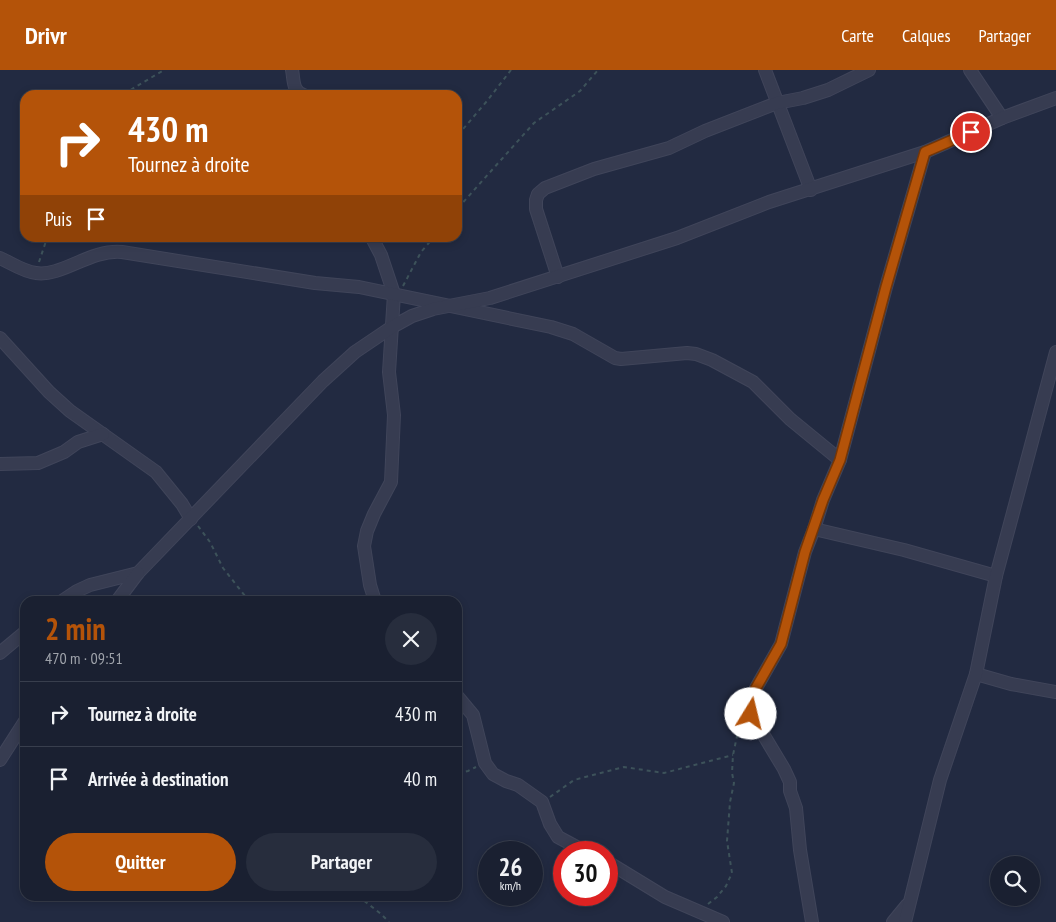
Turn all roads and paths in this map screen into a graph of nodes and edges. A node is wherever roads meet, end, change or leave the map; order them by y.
1 (164, 70) edge
2 (292, 70) edge
3 (511, 70) edge
4 (598, 70) edge
5 (765, 70) edge
6 (869, 70) edge
7 (970, 70) edge
8 (130, 90) edge
9 (296, 90) edge
10 (1056, 98) edge
11 (777, 103) junction
12 (1002, 118) junction
13 (462, 130) edge
14 (925, 152) junction
15 (811, 190) junction
16 (462, 204) edge
17 (46, 242) edge
18 (374, 242) edge
19 (430, 242) edge
20 (0, 258) edge
21 (35, 273) junction
22 (558, 277) junction
23 (396, 294) junction
24 (450, 306) junction
25 (392, 326) junction
26 (0, 338) edge
27 (1056, 352) edge
28 (103, 434) junction
29 (840, 460) junction
30 (0, 464) edge
31 (191, 519) junction
32 (814, 529) junction
33 (138, 573) junction
34 (996, 576) junction
35 (69, 596) edge
36 (121, 596) edge
37 (245, 596) edge
38 (374, 596) edge
39 (20, 636) edge
40 (0, 654) edge
41 (976, 674) junction
42 (1056, 692) edge
43 (462, 702) edge
44 (750, 708) junction
45 (20, 730) edge
46 (732, 755) junction
47 (0, 760) edge
48 (485, 763) junction
49 (462, 772) edge
50 (542, 802) junction
51 (564, 841) edge
52 (618, 868) edge
53 (364, 901) edge
54 (909, 903) junction
55 (702, 913) junction
56 (389, 922) edge
57 (723, 922) edge
58 (812, 922) edge
59 (893, 922) edge
60 (905, 922) edge

1 - 8 path
2 - 9 street
3 - 13 path
4 - 16 path
5 - 11 street
6 - 11 street
7 - 12 street
10 - 12 street
11 - 15 street
11 - 22 street
12 - 14 street
14 - 15 street
14 - 29 street
15 - 22 street
17 - 21 path
18 - 23 street
19 - 23 path
20 - 21 street
21 - 23 street
22 - 24 street
23 - 24 street
23 - 25 street
24 - 25 street
24 - 29 street
25 - 31 street
25 - 38 street
26 - 28 street
27 - 34 street
28 - 30 street
28 - 31 street
29 - 32 street
31 - 33 street
31 - 37 path
32 - 34 street
32 - 44 street
33 - 35 street
33 - 36 street
34 - 41 street
39 - 40 street
41 - 42 street
41 - 54 street
43 - 48 street
44 - 46 path
44 - 58 street
45 - 47 street
46 - 50 path
46 - 55 path
48 - 49 path
48 - 50 street
50 - 51 street
52 - 55 street
53 - 56 path
54 - 59 street
54 - 60 street
55 - 57 street

